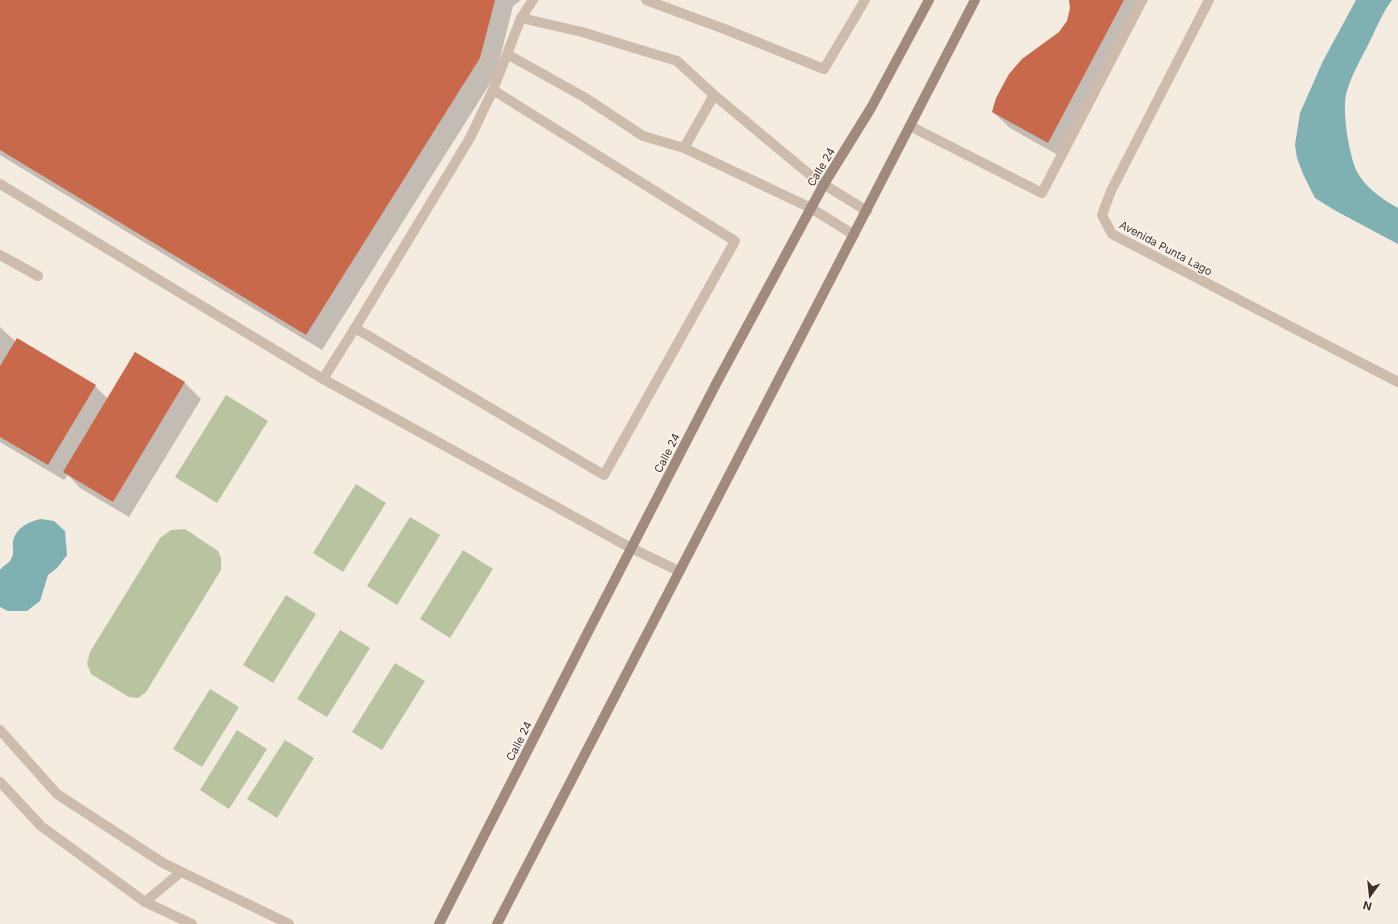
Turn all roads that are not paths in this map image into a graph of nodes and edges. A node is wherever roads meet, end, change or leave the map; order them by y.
1 (533, 0) edge
2 (646, 0) edge
3 (865, 0) edge
4 (929, 0) edge
5 (975, 0) edge
6 (1142, 0) edge
7 (1209, 0) edge
8 (521, 18) junction
9 (507, 54) junction
10 (494, 90) junction
11 (714, 95) junction
12 (910, 126) junction
13 (684, 148) junction
14 (0, 184) edge
15 (824, 184) junction
16 (811, 208) junction
17 (866, 211) junction
18 (854, 235) junction
19 (0, 255) edge
20 (38, 276) dead end
21 (355, 328) junction
22 (323, 379) junction
23 (1398, 382) edge
24 (631, 548) junction
25 (679, 571) junction
26 (0, 730) edge
27 (0, 782) edge
28 (180, 872) junction
29 (145, 902) junction
30 (192, 924) edge
31 (288, 924) edge
32 (439, 924) edge
33 (496, 924) edge

1 - 8 street
2 - 3 street
4 - 15 main road, Calle 24
5 - 12 main road
6 - 12 street
7 - 23 street, Avenida Punta Lago
8 - 9 street
8 - 11 street
9 - 10 street
9 - 13 street
10 - 21 street
10 - 21 street
11 - 13 street
11 - 15 street
12 - 17 main road
13 - 16 street
14 - 22 street
15 - 16 main road, Calle 24
15 - 17 street
16 - 18 street
16 - 24 main road, Calle 24
17 - 18 main road
18 - 25 main road
19 - 20 street
21 - 22 street
22 - 24 street
24 - 25 street
24 - 32 main road, Calle 24
25 - 33 main road
26 - 28 street
27 - 29 street
28 - 29 street
28 - 31 street
29 - 30 street

